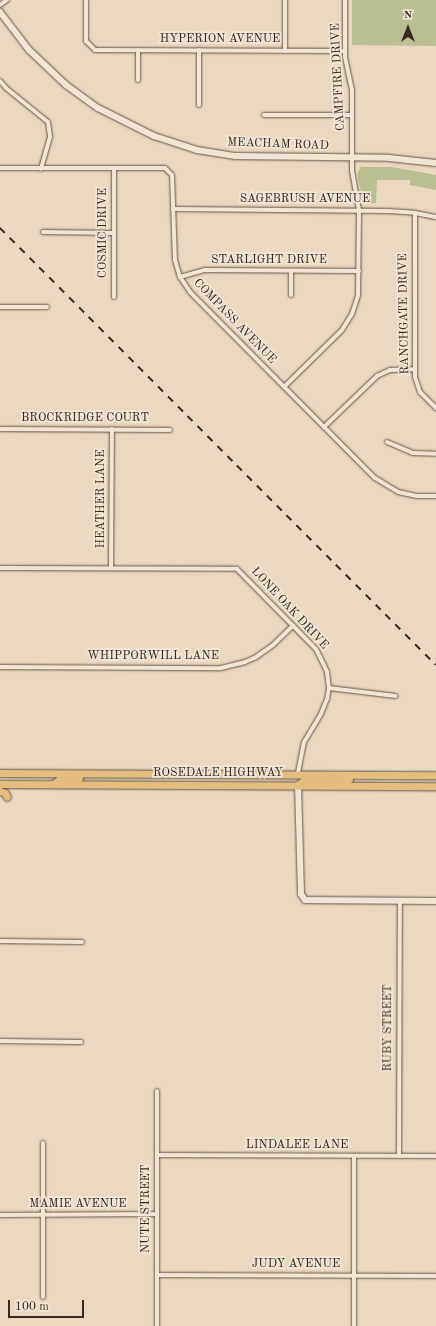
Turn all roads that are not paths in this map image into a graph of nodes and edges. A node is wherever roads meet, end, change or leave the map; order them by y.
1 (7, 0) edge
2 (86, 0) edge
3 (285, 0) edge
4 (345, 0) edge
5 (0, 5) edge
6 (0, 12) edge
7 (138, 50) junction
8 (199, 50) junction
9 (285, 51) junction
10 (345, 51) junction
11 (138, 80) dead end
12 (0, 81) edge
13 (199, 105) dead end
14 (264, 115) dead end
15 (352, 115) junction
16 (352, 158) junction
17 (436, 163) edge
18 (0, 168) edge
19 (41, 168) junction
20 (114, 169) junction
21 (173, 209) junction
22 (359, 210) junction
23 (415, 212) junction
24 (436, 217) edge
25 (43, 232) dead end
26 (114, 232) junction
27 (291, 270) junction
28 (359, 271) junction
29 (180, 277) junction
30 (291, 295) dead end
31 (114, 297) dead end
32 (0, 307) edge
33 (47, 307) dead end
34 (414, 369) junction
35 (284, 387) junction
36 (436, 408) edge
37 (324, 427) junction
38 (0, 429) edge
39 (112, 429) junction
40 (170, 430) dead end
41 (387, 442) dead end
42 (436, 454) edge
43 (436, 496) edge
44 (0, 568) edge
45 (111, 568) junction
46 (293, 626) junction
47 (0, 667) edge
48 (329, 688) junction
49 (396, 696) dead end
50 (0, 773) edge
51 (135, 773) junction
52 (298, 774) junction
53 (425, 775) junction
54 (436, 775) edge
55 (0, 784) edge
56 (53, 784) junction
57 (221, 785) junction
58 (298, 785) junction
59 (436, 786) edge
60 (0, 791) edge
61 (7, 797) dead end
62 (400, 901) junction
63 (436, 901) edge
64 (0, 942) edge
65 (82, 942) dead end
66 (0, 1041) edge
67 (81, 1042) dead end
68 (157, 1091) dead end
69 (44, 1143) dead end
70 (157, 1155) junction
71 (354, 1156) junction
72 (399, 1156) junction
73 (436, 1156) edge
74 (157, 1214) junction
75 (0, 1215) edge
76 (43, 1215) junction
77 (157, 1274) junction
78 (354, 1275) junction
79 (436, 1276) edge
80 (43, 1297) dead end
81 (156, 1326) edge
82 (354, 1326) edge

1 - 5 street
2 - 7 street, HYPERION AVENUE
3 - 9 street
4 - 10 street, CAMPFIRE DRIVE
6 - 16 street, MEACHAM ROAD
7 - 8 street, HYPERION AVENUE
7 - 11 street
8 - 9 street, HYPERION AVENUE
8 - 13 street
9 - 10 street, HYPERION AVENUE
10 - 15 street, CAMPFIRE DRIVE
12 - 19 street
14 - 15 street
15 - 16 street, CAMPFIRE DRIVE
16 - 17 street, MEACHAM ROAD
16 - 22 street, CAMPFIRE DRIVE
18 - 19 street, COMPASS AVENUE
19 - 20 street, COMPASS AVENUE
20 - 21 street, COMPASS AVENUE
20 - 26 street, COSMIC DRIVE
21 - 22 street, SAGEBRUSH AVENUE
21 - 29 street, COMPASS AVENUE
22 - 23 street, SAGEBRUSH AVENUE
22 - 28 street, CAMPFIRE DRIVE
23 - 24 street, SAGEBRUSH AVENUE
23 - 34 street, RANCHGATE DRIVE
25 - 26 street
26 - 31 street, COSMIC DRIVE
27 - 28 street, STARLIGHT DRIVE
27 - 29 street, STARLIGHT DRIVE
27 - 30 street
28 - 35 street, CAMPFIRE DRIVE
29 - 35 street, COMPASS AVENUE
32 - 33 street
34 - 36 street, RANCHGATE DRIVE
34 - 37 street
35 - 37 street, COMPASS AVENUE
37 - 43 street, COMPASS AVENUE
38 - 39 street, BROCKRIDGE COURT
39 - 40 street, BROCKRIDGE COURT
39 - 45 street, HEATHER LANE
41 - 42 street
44 - 45 street, LONE OAK DRIVE
45 - 46 street, LONE OAK DRIVE
46 - 47 street, WHIPPORWILL LANE
46 - 48 street, LONE OAK DRIVE
48 - 49 street
48 - 52 street, LONE OAK DRIVE
50 - 51 main road, ROSEDALE HIGHWAY
51 - 52 main road, ROSEDALE HIGHWAY
51 - 56 main road
52 - 53 main road, ROSEDALE HIGHWAY
52 - 57 main road
53 - 54 main road, ROSEDALE HIGHWAY
53 - 58 main road
55 - 56 main road, ROSEDALE HIGHWAY
56 - 57 main road, ROSEDALE HIGHWAY
57 - 58 main road, ROSEDALE HIGHWAY
58 - 59 main road, ROSEDALE HIGHWAY
58 - 62 street
60 - 61 main road
62 - 63 street
62 - 72 street, RUBY STREET
64 - 65 street
66 - 67 street
68 - 70 street, NUTE STREET
69 - 76 street
70 - 71 street, LINDALEE LANE
70 - 74 street, NUTE STREET
71 - 72 street, LINDALEE LANE
71 - 78 street
72 - 73 street, LINDALEE LANE
74 - 76 street, MAMIE AVENUE
74 - 77 street, NUTE STREET
75 - 76 street, MAMIE AVENUE
76 - 80 street
77 - 78 street, JUDY AVENUE
77 - 81 street, NUTE STREET
78 - 79 street, JUDY AVENUE
78 - 82 street

